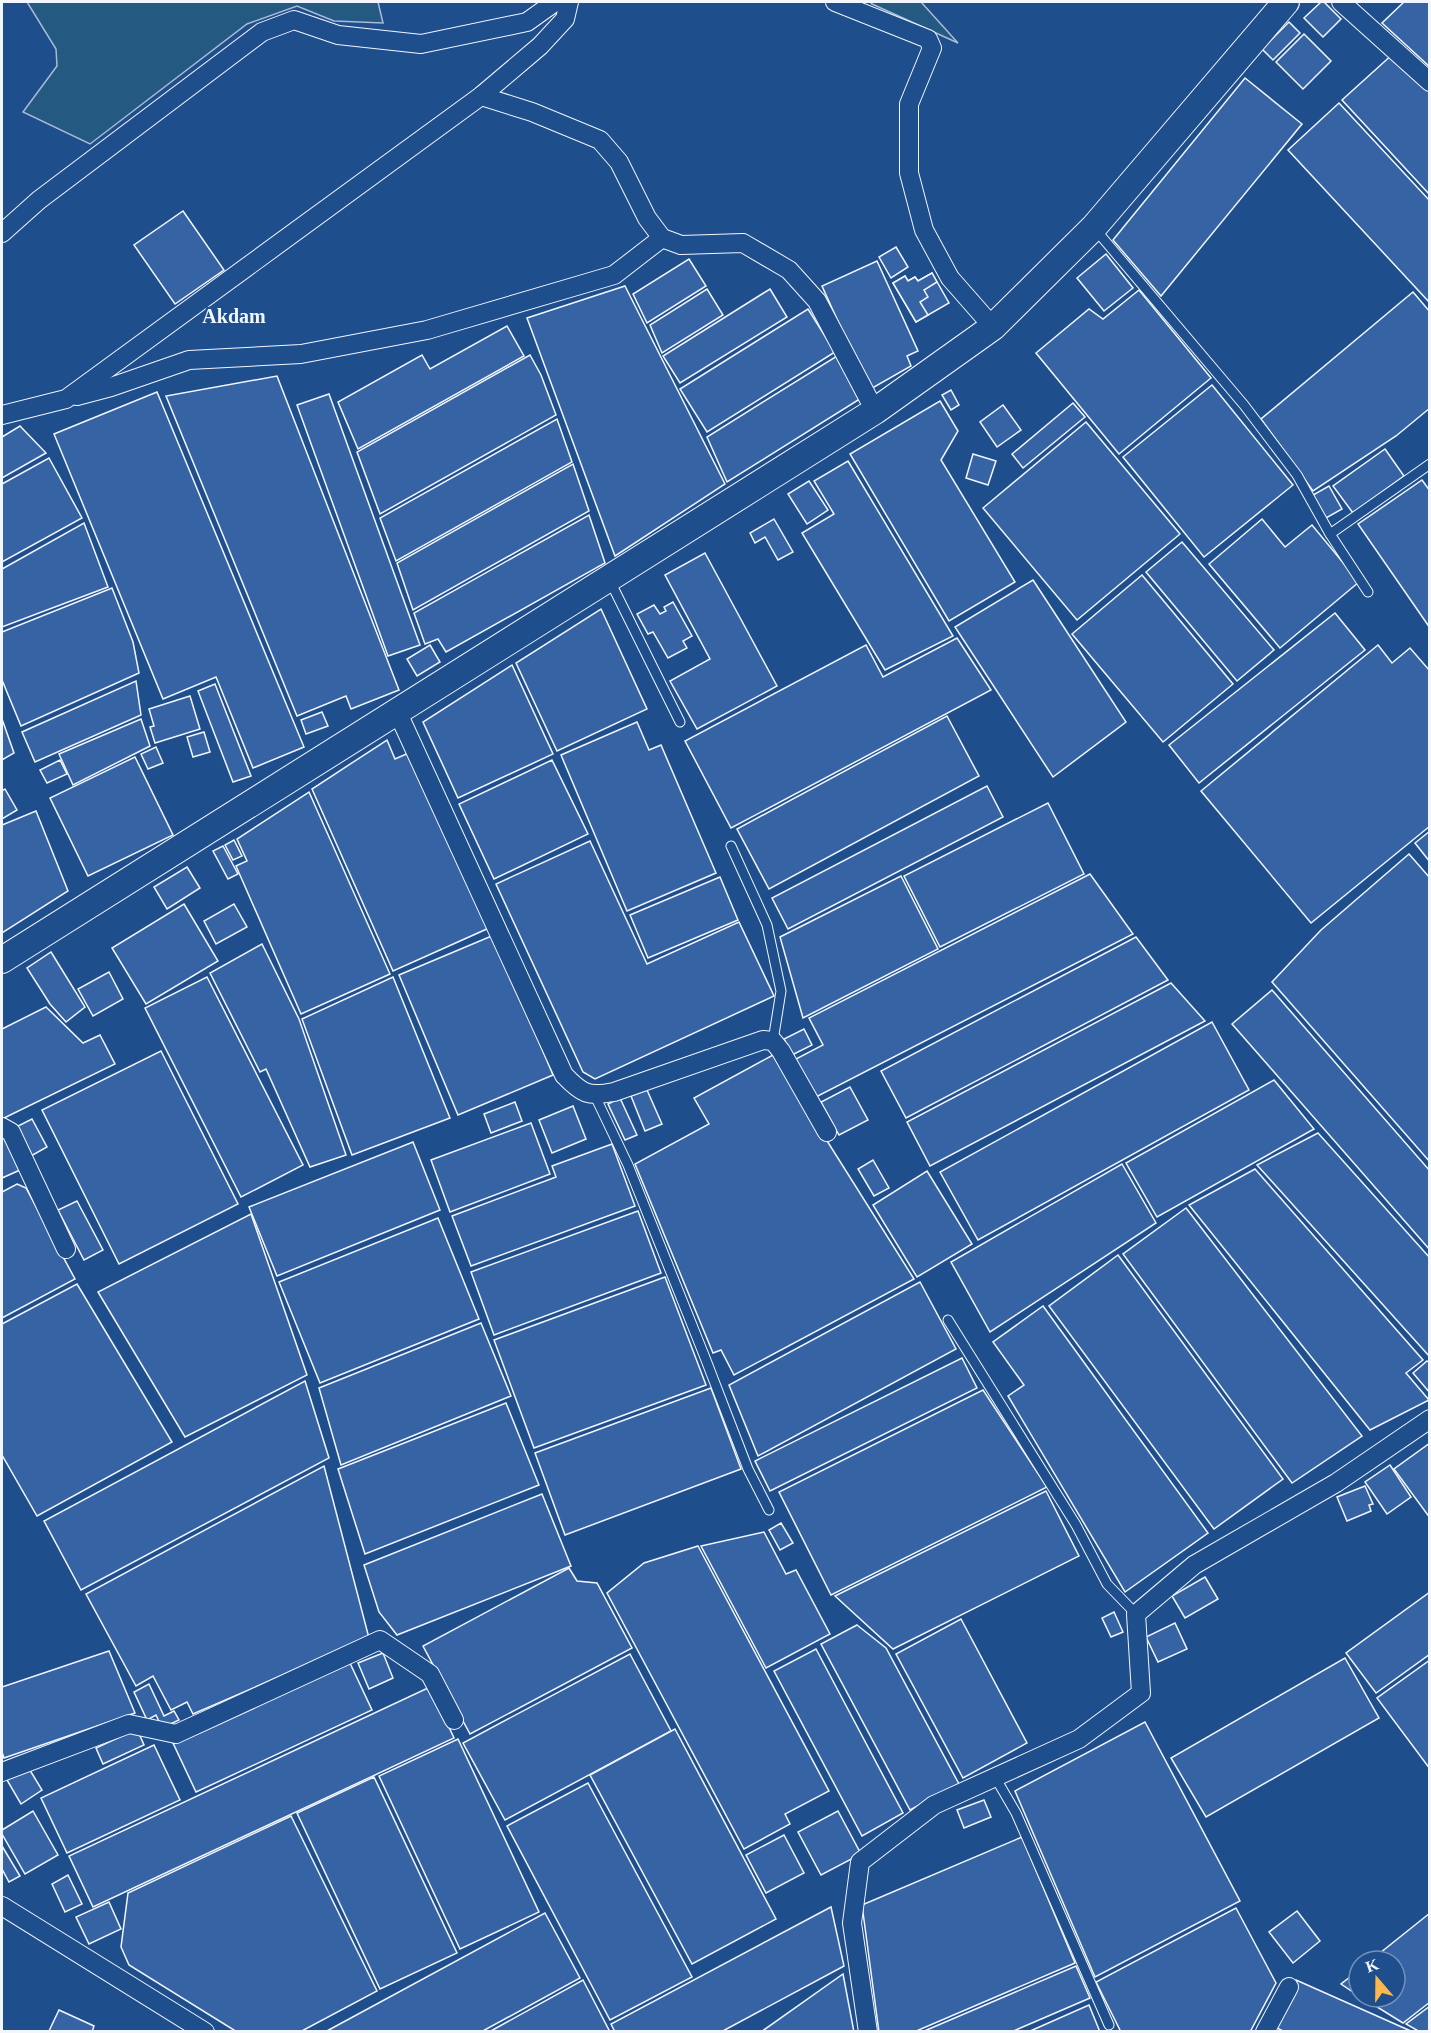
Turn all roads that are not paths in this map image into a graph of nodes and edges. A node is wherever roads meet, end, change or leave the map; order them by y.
1 (555, 2) edge
2 (569, 2) edge
3 (835, 2) edge
4 (1286, 2) edge
5 (1341, 2) edge
6 (1430, 82) edge
7 (481, 96) junction
8 (1094, 227) junction
9 (2, 233) edge
10 (662, 238) junction
11 (993, 327) junction
12 (66, 399) junction
13 (875, 411) junction
14 (2, 415) edge
15 (1430, 464) edge
16 (1330, 534) junction
17 (609, 578) junction
18 (1368, 592) dead end
19 (397, 711) junction
20 (680, 722) dead end
21 (731, 846) dead end
22 (2, 960) edge
23 (773, 1041) junction
24 (595, 1096) junction
25 (2, 1126) edge
26 (827, 1132) dead end
27 (66, 1249) dead end
28 (948, 1320) dead end
29 (1430, 1419) edge
30 (770, 1510) dead end
31 (1136, 1614) junction
32 (454, 1720) dead end
33 (2, 1772) edge
34 (995, 1777) junction
35 (2, 1906) edge
36 (1289, 1987) dead end
37 (1109, 2025) dead end
38 (205, 2031) edge
39 (868, 2031) edge
40 (1265, 2031) edge

1 - 9 street
2 - 7 street
3 - 11 street
4 - 8 street
5 - 6 street
7 - 10 street
7 - 12 street
8 - 11 street
8 - 16 lane
10 - 12 street
10 - 13 street
11 - 13 street
12 - 14 street
13 - 17 street
15 - 16 lane
16 - 18 lane
17 - 19 street
17 - 20 lane
19 - 22 street
19 - 24 street
21 - 23 lane
23 - 24 street
23 - 26 street
24 - 30 lane
25 - 27 street
28 - 31 lane
29 - 31 street
31 - 34 street
32 - 33 street
34 - 37 lane
34 - 39 street
35 - 38 street
36 - 40 street

